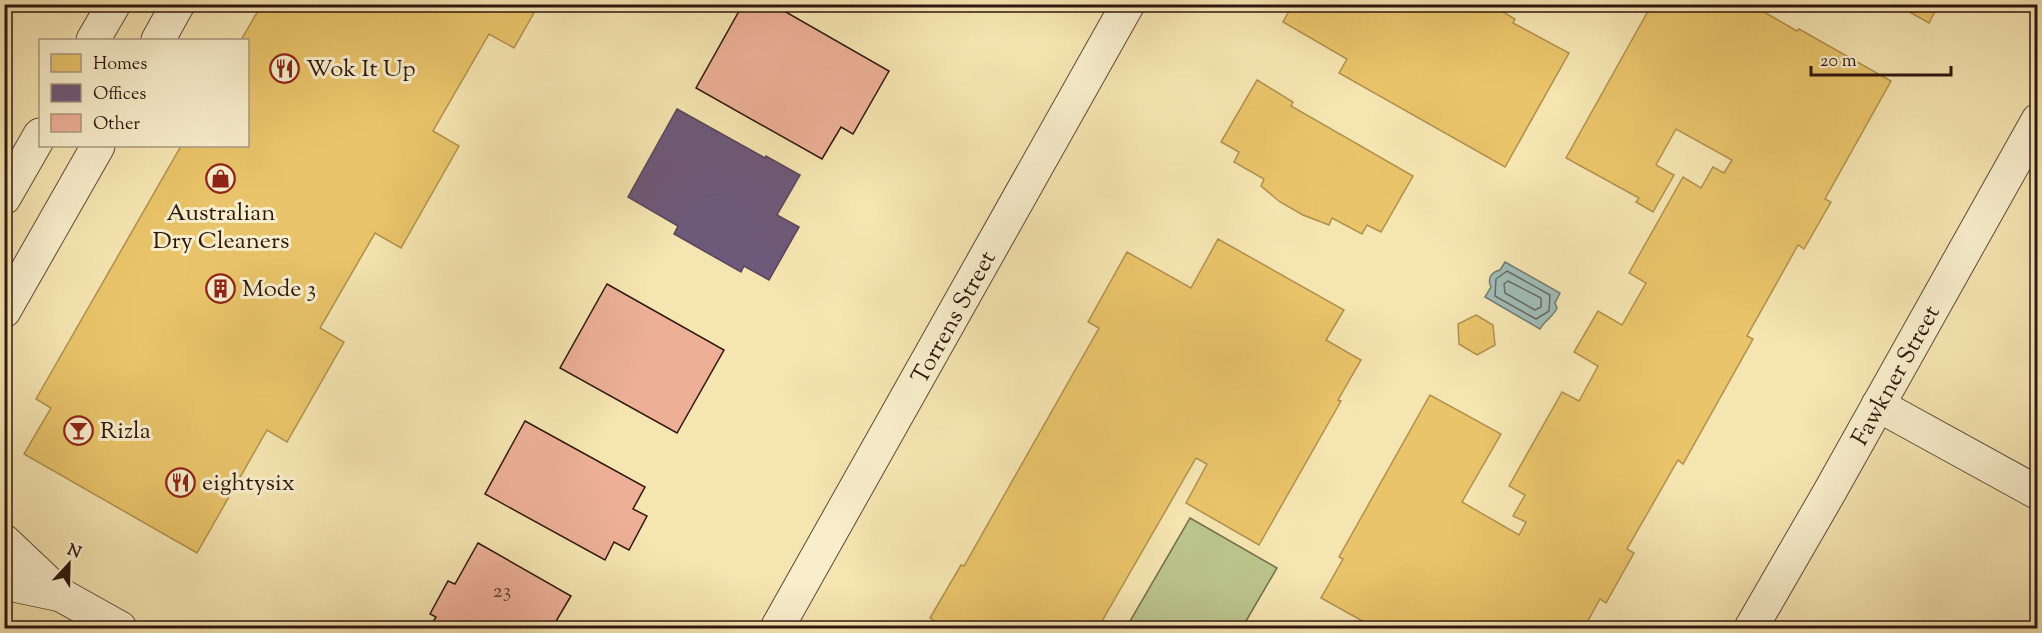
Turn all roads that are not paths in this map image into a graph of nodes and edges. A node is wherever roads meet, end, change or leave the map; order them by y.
1 (114, 4) edge
2 (178, 4) edge
3 (1128, 4) edge
4 (94, 39) edge
5 (159, 39) edge
6 (2037, 120) edge
7 (39, 137) edge
8 (97, 147) edge
9 (4, 198) edge
10 (4, 311) edge
11 (1878, 405) junction
12 (2037, 493) edge
13 (4, 541) edge
14 (4, 583) edge
15 (61, 595) junction
16 (120, 628) edge
17 (777, 628) edge
18 (1751, 628) edge

1 - 4 street
2 - 5 street
3 - 17 street, Torrens Street
6 - 11 street, Fawkner Street
7 - 9 street
8 - 10 street
11 - 12 street
11 - 18 street, Fawkner Street
13 - 15 street
14 - 15 street
15 - 16 street

